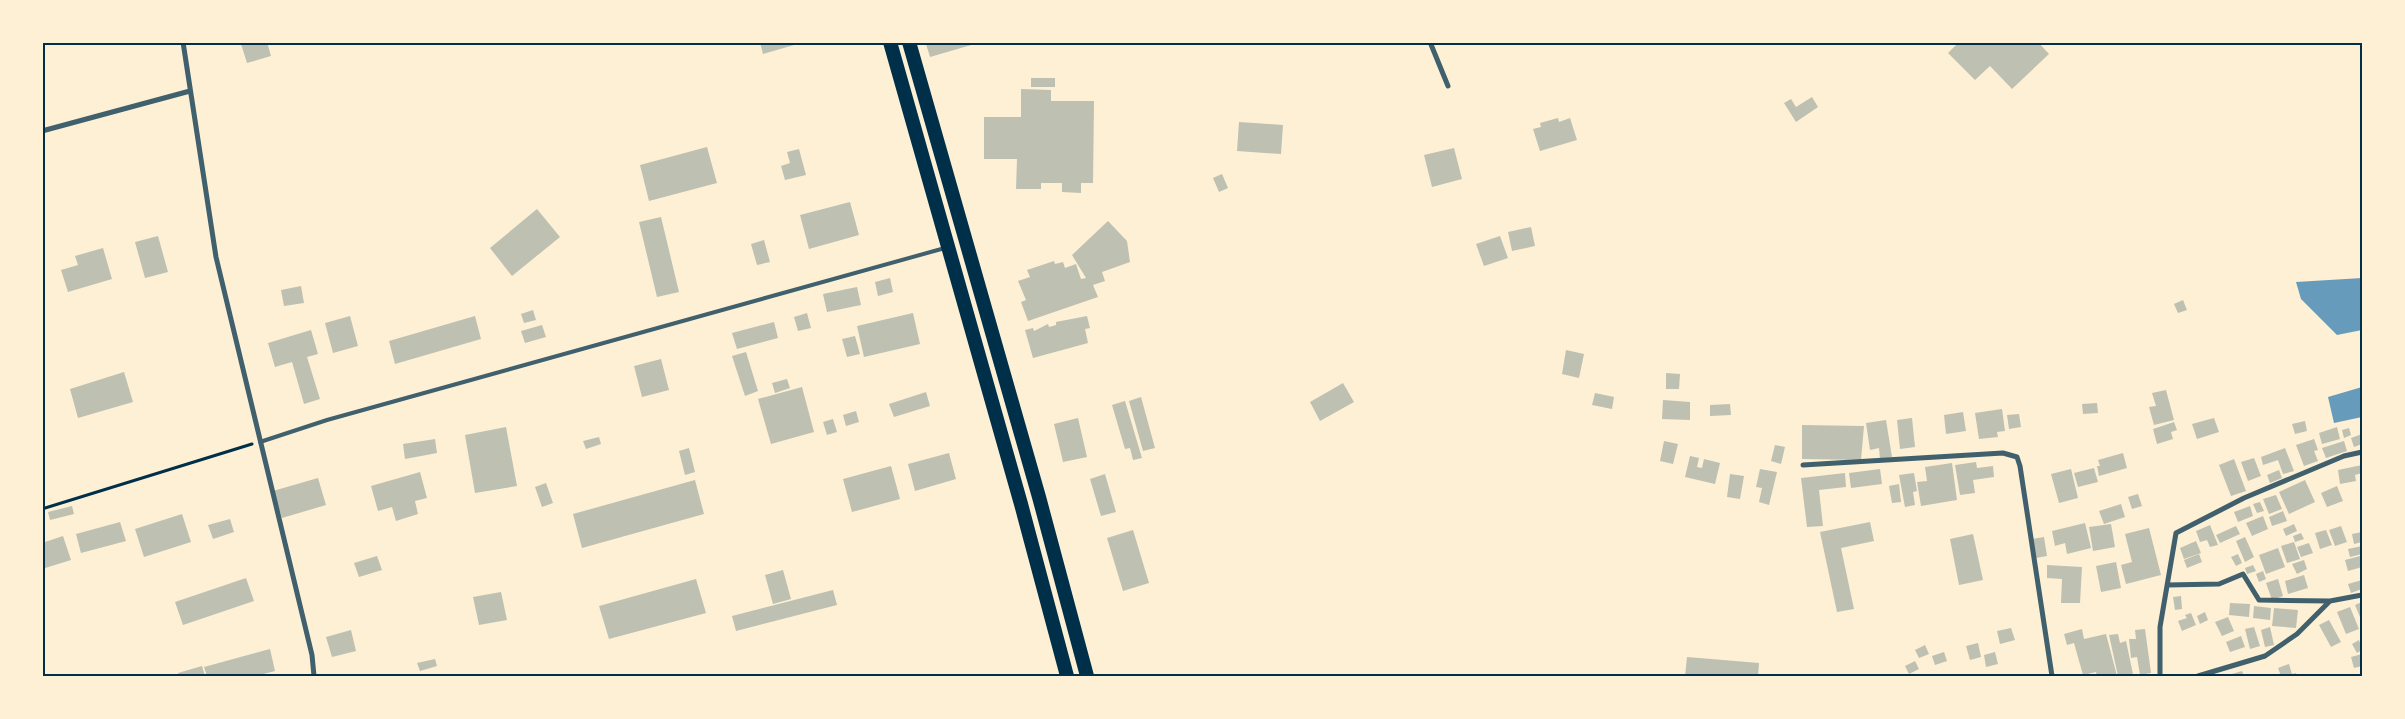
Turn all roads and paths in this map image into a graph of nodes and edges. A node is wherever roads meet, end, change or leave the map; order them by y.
1 (183, 42) edge
2 (890, 42) edge
3 (909, 42) edge
4 (1430, 42) edge
5 (1448, 86) dead end
6 (190, 91) junction
7 (930, 119) junction
8 (914, 125) junction
9 (42, 131) edge
10 (965, 241) junction
11 (947, 247) junction
12 (260, 442) junction
13 (2362, 452) edge
14 (1803, 465) dead end
15 (1039, 497) junction
16 (1021, 504) junction
17 (42, 509) edge
18 (2167, 585) junction
19 (2362, 595) edge
20 (2330, 601) junction
21 (314, 676) edge
22 (1067, 676) edge
23 (1088, 676) edge
24 (2052, 676) edge
25 (2160, 676) edge
26 (2198, 676) edge

1 - 6 street
2 - 8 highway
3 - 7 highway
4 - 5 street
6 - 9 street
6 - 12 street
7 - 8 highway
7 - 10 highway
8 - 11 highway
10 - 11 lane
10 - 15 highway
11 - 12 lane
11 - 16 highway
12 - 17 path
12 - 21 street
13 - 18 street
14 - 24 street
15 - 16 highway
15 - 23 highway
16 - 22 highway
18 - 20 street
18 - 25 street
19 - 20 street
20 - 26 street

